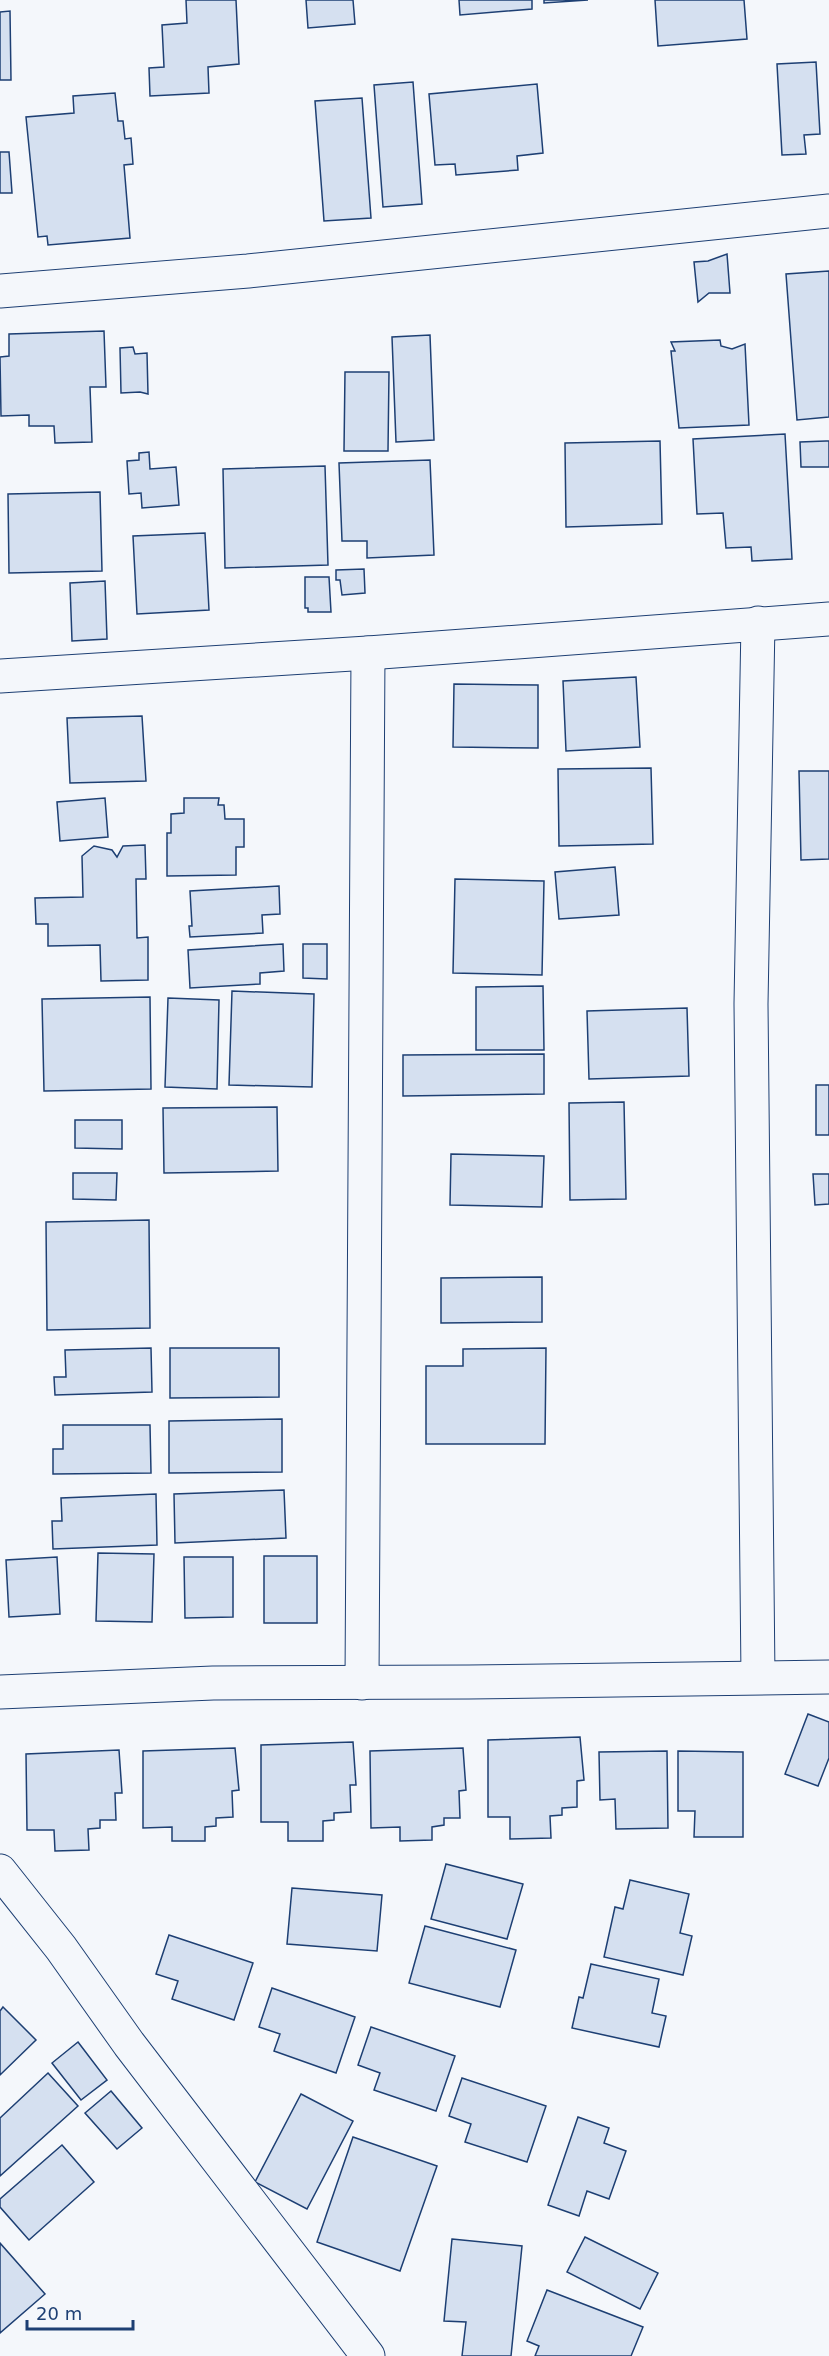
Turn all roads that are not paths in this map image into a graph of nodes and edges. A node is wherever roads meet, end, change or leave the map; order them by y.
1 (829, 212) edge
2 (0, 291) edge
3 (829, 619) edge
4 (758, 623) junction
5 (368, 653) junction
6 (0, 676) edge
7 (758, 1677) junction
8 (829, 1677) edge
9 (362, 1683) junction
10 (0, 1692) edge
11 (0, 1871) edge
12 (368, 2356) edge

1 - 2 street
3 - 4 street
4 - 5 street
4 - 7 street
5 - 6 street
5 - 9 street
7 - 8 street
7 - 9 street
9 - 10 street
11 - 12 street

